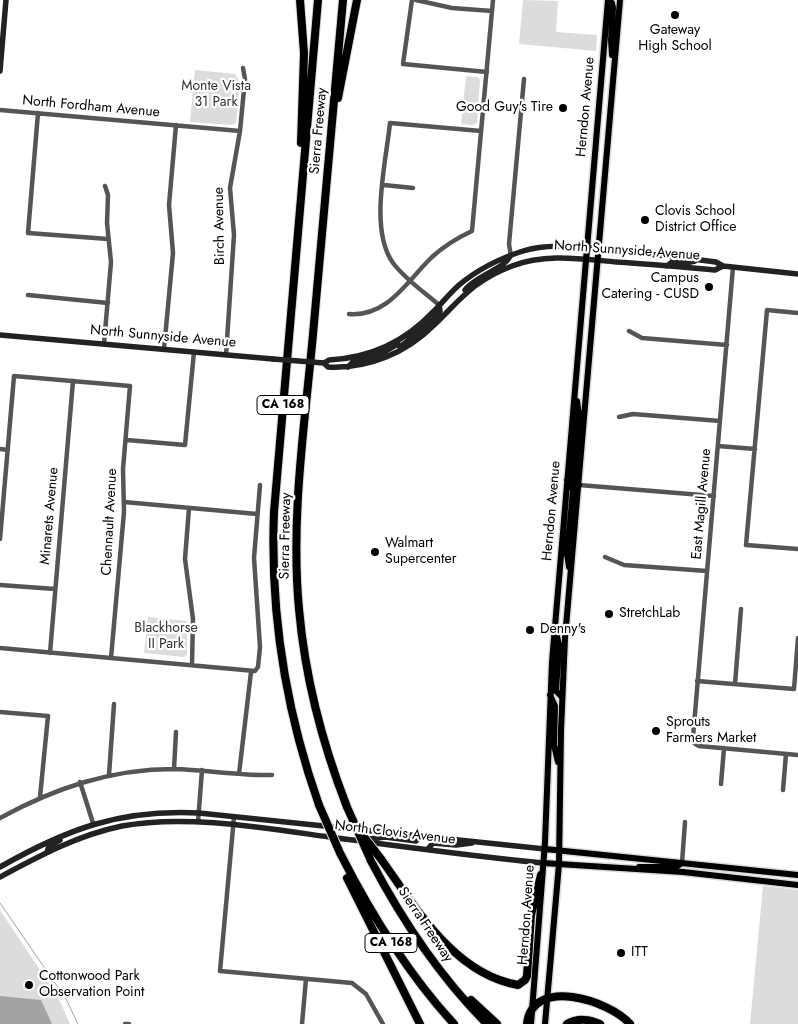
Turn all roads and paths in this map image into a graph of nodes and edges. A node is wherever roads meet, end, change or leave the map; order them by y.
1 (6, 0) edge
2 (300, 0) edge
3 (318, 0) edge
4 (343, 0) edge
5 (357, 0) edge
6 (412, 0) edge
7 (416, 0) edge
8 (493, 0) edge
9 (608, 0) edge
10 (620, 0) edge
11 (492, 11) junction
12 (243, 68) dead end
13 (614, 68) junction
14 (0, 71) edge
15 (487, 72) junction
16 (524, 79) dead end
17 (0, 110) edge
18 (38, 113) junction
19 (332, 124) junction
20 (176, 125) junction
21 (240, 131) junction
22 (481, 131) junction
23 (384, 185) junction
24 (105, 186) dead end
25 (413, 188) dead end
26 (300, 218) junction
27 (108, 239) junction
28 (586, 248) junction
29 (600, 249) junction
30 (510, 256) junction
31 (585, 259) junction
32 (599, 260) junction
33 (699, 260) junction
34 (667, 266) junction
35 (723, 266) junction
36 (733, 267) junction
37 (798, 274) edge
38 (411, 281) junction
39 (28, 295) dead end
40 (457, 300) junction
41 (108, 303) junction
42 (439, 305) junction
43 (798, 313) edge
44 (349, 314) dead end
45 (628, 331) dead end
46 (0, 335) edge
47 (407, 336) junction
48 (104, 344) junction
49 (727, 345) junction
50 (164, 350) junction
51 (194, 352) junction
52 (226, 355) junction
53 (391, 355) junction
54 (324, 363) junction
55 (348, 367) junction
56 (73, 381) junction
57 (576, 390) junction
58 (619, 417) dead end
59 (720, 421) junction
60 (127, 440) junction
61 (718, 446) junction
62 (0, 449) edge
63 (755, 449) junction
64 (8, 450) junction
65 (567, 480) junction
66 (579, 484) junction
67 (260, 485) dead end
68 (714, 496) junction
69 (124, 502) junction
70 (189, 508) junction
71 (257, 514) junction
72 (0, 539) edge
73 (798, 549) edge
74 (605, 557) dead end
75 (707, 572) junction
76 (570, 578) junction
77 (0, 585) edge
78 (55, 590) junction
79 (742, 609) dead end
80 (555, 624) junction
81 (798, 638) edge
82 (0, 648) edge
83 (50, 652) junction
84 (111, 658) junction
85 (192, 665) junction
86 (250, 672) junction
87 (697, 681) junction
88 (735, 684) junction
89 (550, 694) junction
90 (562, 697) junction
91 (114, 704) dead end
92 (0, 712) edge
93 (176, 732) dead end
94 (724, 748) junction
95 (786, 754) junction
96 (798, 755) edge
97 (174, 769) junction
98 (202, 770) junction
99 (238, 774) junction
100 (109, 775) junction
101 (272, 775) dead end
102 (560, 776) junction
103 (80, 782) junction
104 (721, 784) dead end
105 (783, 790) dead end
106 (40, 797) junction
107 (199, 813) junction
108 (234, 816) junction
109 (0, 818) edge
110 (198, 822) junction
111 (685, 822) dead end
112 (93, 823) junction
113 (355, 825) junction
114 (233, 826) junction
115 (422, 835) junction
116 (359, 840) junction
117 (482, 842) junction
118 (428, 849) junction
119 (545, 849) junction
120 (559, 851) junction
121 (47, 852) junction
122 (340, 853) junction
123 (543, 863) junction
124 (682, 863) junction
125 (559, 864) junction
126 (0, 867) edge
127 (622, 869) junction
128 (541, 875) junction
129 (798, 875) edge
130 (0, 877) edge
131 (798, 885) edge
132 (445, 976) junction
133 (306, 979) junction
134 (548, 996) junction
135 (532, 1007) junction
136 (125, 1024) edge
137 (129, 1024) edge
138 (302, 1024) edge
139 (383, 1024) edge
140 (420, 1024) edge
141 (454, 1024) edge
142 (487, 1024) edge
143 (497, 1024) edge
144 (527, 1024) edge
145 (531, 1024) edge
146 (546, 1024) edge
147 (567, 1024) edge
148 (600, 1024) edge
149 (630, 1024) edge

1 - 14 main road
2 - 26 highway
3 - 26 highway, Sierra Freeway / CA 168
4 - 19 highway, Sierra Freeway / CA 168
5 - 19 highway
6 - 15 street
7 - 11 street
8 - 11 street
9 - 13 main road
9 - 28 main road, Herndon Avenue
10 - 13 main road, Herndon Avenue
11 - 15 street
12 - 21 street, Birch Avenue
13 - 29 main road, Herndon Avenue
15 - 22 street
16 - 30 street
17 - 18 street, North Fordham Avenue
18 - 20 street, North Fordham Avenue
18 - 27 street
19 - 113 highway, Sierra Freeway / CA 168, bridge
20 - 21 street, North Fordham Avenue
20 - 50 street
21 - 52 street, Birch Avenue
22 - 23 street
22 - 38 street
23 - 25 street
23 - 38 street
24 - 27 street
26 - 122 highway, Sierra Freeway / CA 168, bridge
27 - 41 street
28 - 29 main road, North Sunnyside Avenue
28 - 30 main road, North Sunnyside Avenue
28 - 31 main road, Herndon Avenue
29 - 32 main road, Herndon Avenue
29 - 33 main road, North Sunnyside Avenue
30 - 40 main road
30 - 42 main road, North Sunnyside Avenue
31 - 32 main road, North Sunnyside Avenue
31 - 40 main road, North Sunnyside Avenue
31 - 57 main road, Herndon Avenue
32 - 34 main road, North Sunnyside Avenue
32 - 66 main road, Herndon Avenue
33 - 34 main road
33 - 35 main road, North Sunnyside Avenue
34 - 35 main road, North Sunnyside Avenue
35 - 36 main road, North Sunnyside Avenue
36 - 37 main road, North Sunnyside Avenue
36 - 49 street, East Magill Avenue
38 - 42 street
38 - 44 street
39 - 41 street
40 - 53 main road, North Sunnyside Avenue
41 - 48 street
42 - 47 main road, North Sunnyside Avenue
42 - 53 main road
43 - 63 street
45 - 49 street
46 - 48 main road, North Sunnyside Avenue
47 - 54 main road, North Sunnyside Avenue
47 - 55 main road
48 - 50 main road, North Sunnyside Avenue
49 - 59 street, East Magill Avenue
50 - 51 main road, North Sunnyside Avenue
51 - 52 main road, North Sunnyside Avenue
51 - 60 street
52 - 54 main road, North Sunnyside Avenue, bridge
53 - 55 main road, North Sunnyside Avenue
54 - 55 main road, North Sunnyside Avenue
56 - 60 street, Chennault Avenue
56 - 64 street
56 - 78 street, Minarets Avenue
57 - 65 main road, Herndon Avenue
57 - 66 main road
58 - 59 street
59 - 61 street, East Magill Avenue
60 - 69 street, Chennault Avenue
61 - 63 street
61 - 68 street, East Magill Avenue
62 - 64 street
63 - 73 street
64 - 72 street
65 - 76 main road
65 - 80 main road, Herndon Avenue
66 - 68 street
66 - 76 main road, Herndon Avenue
67 - 71 street
68 - 75 street, East Magill Avenue
69 - 70 street
69 - 84 street, Chennault Avenue
70 - 71 street
70 - 85 street
71 - 86 street
74 - 75 street
75 - 87 street, East Magill Avenue
76 - 90 main road, Herndon Avenue
77 - 78 street
78 - 83 street, Minarets Avenue
79 - 88 street
80 - 89 main road, Herndon Avenue
80 - 90 main road
81 - 88 street
82 - 83 street
83 - 84 street
84 - 85 street
85 - 86 street
86 - 99 street
87 - 88 street
87 - 94 street, East Magill Avenue
89 - 102 main road
89 - 119 main road, Herndon Avenue
90 - 102 main road, Herndon Avenue
91 - 100 street
92 - 106 street
93 - 97 street
94 - 95 street
94 - 104 street
95 - 96 street
95 - 105 street
97 - 98 street
97 - 100 street
98 - 99 street
98 - 107 street
99 - 101 street
100 - 103 street
102 - 120 main road, Herndon Avenue
103 - 106 street
103 - 112 street
106 - 109 street
107 - 108 main road, North Clovis Avenue
107 - 110 street
107 - 112 main road, North Clovis Avenue
108 - 114 street
108 - 115 main road, North Clovis Avenue
110 - 114 main road, North Clovis Avenue
110 - 121 main road, North Clovis Avenue
111 - 124 street
112 - 121 main road
112 - 126 main road, North Clovis Avenue
113 - 128 highway, bridge
113 - 132 highway, Sierra Freeway / CA 168, bridge
114 - 116 main road, North Clovis Avenue
114 - 133 street
115 - 116 main road
115 - 117 main road, North Clovis Avenue
116 - 118 main road, North Clovis Avenue
117 - 118 main road
117 - 119 main road, North Clovis Avenue
118 - 123 main road, North Clovis Avenue
119 - 120 main road, North Clovis Avenue
119 - 123 main road, Herndon Avenue
120 - 124 main road, North Clovis Avenue
120 - 125 main road, Herndon Avenue
121 - 130 main road, North Clovis Avenue
122 - 140 highway
122 - 141 highway, Sierra Freeway / CA 168
123 - 125 main road, North Clovis Avenue
123 - 128 main road, Herndon Avenue
124 - 127 main road
124 - 129 main road, North Clovis Avenue
125 - 127 main road, North Clovis Avenue
125 - 134 main road, Herndon Avenue
127 - 131 main road, North Clovis Avenue
128 - 135 main road, Herndon Avenue
132 - 142 highway, Sierra Freeway / CA 168
132 - 143 highway
133 - 138 street
133 - 139 street
134 - 135 highway
134 - 146 main road, Herndon Avenue
134 - 149 highway
135 - 144 highway
135 - 145 main road, Herndon Avenue
136 - 137 street
147 - 148 highway

